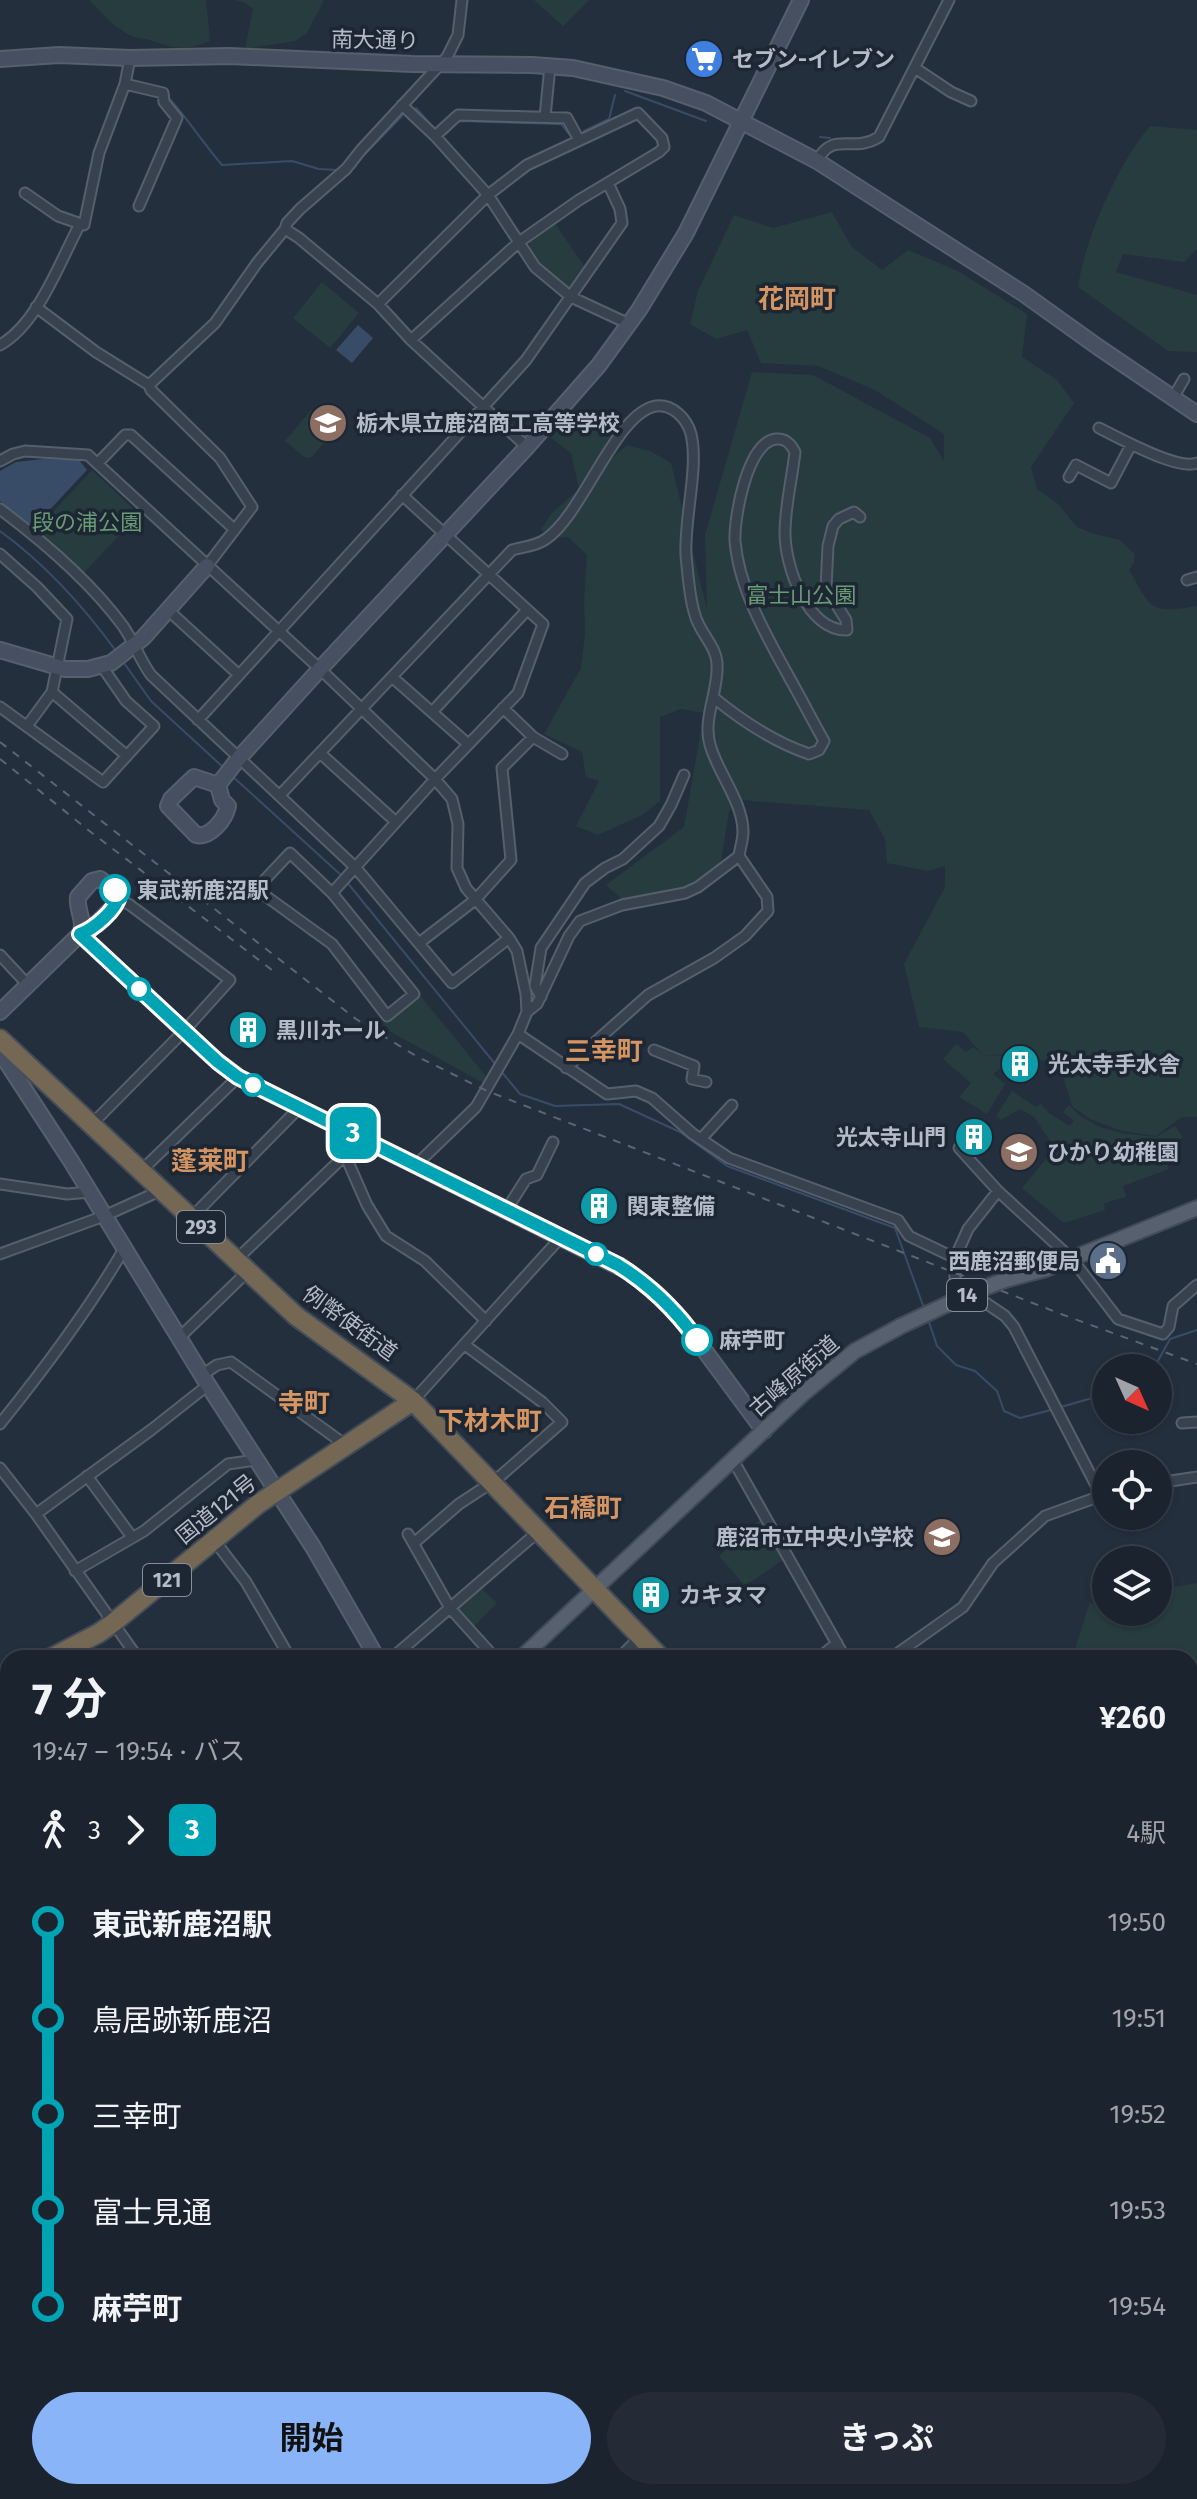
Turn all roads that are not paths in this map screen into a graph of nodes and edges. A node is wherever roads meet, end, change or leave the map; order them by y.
1 (462, 0) edge
2 (801, 0) edge
3 (949, 0) edge
4 (130, 58) junction
5 (0, 59) edge
6 (442, 63) junction
7 (550, 66) junction
8 (915, 68) junction
9 (125, 84) junction
10 (971, 101) dead end
11 (402, 105) junction
12 (545, 117) junction
13 (741, 120) junction
14 (435, 136) junction
15 (579, 140) junction
16 (817, 161) junction
17 (608, 183) junction
18 (25, 193) dead end
19 (488, 195) junction
20 (139, 206) dead end
21 (80, 224) junction
22 (285, 229) junction
23 (519, 242) junction
24 (571, 297) junction
25 (378, 304) junction
26 (36, 307) junction
27 (629, 324) junction
28 (411, 340) junction
29 (0, 345) edge
30 (1184, 379) dead end
31 (149, 385) junction
32 (1173, 398) junction
33 (485, 406) junction
34 (1197, 414) edge
35 (1099, 428) dead end
36 (1131, 445) junction
37 (527, 447) junction
38 (0, 461) edge
39 (98, 463) junction
40 (1197, 463) edge
41 (1069, 477) dead end
42 (402, 495) junction
43 (0, 509) edge
44 (860, 517) dead end
45 (234, 529) junction
46 (445, 534) junction
47 (0, 554) edge
48 (207, 566) junction
49 (489, 575) junction
50 (168, 610) junction
51 (527, 610) junction
52 (278, 632) junction
53 (132, 649) junction
54 (0, 650) edge
55 (106, 664) junction
56 (57, 668) junction
57 (320, 669) junction
58 (239, 675) junction
59 (392, 677) junction
60 (52, 692) junction
61 (713, 697) junction
62 (0, 707) edge
63 (503, 708) junction
64 (360, 710) junction
65 (432, 712) junction
66 (198, 720) junction
67 (27, 726) junction
68 (533, 737) junction
69 (468, 744) junction
70 (320, 753) junction
71 (562, 754) dead end
72 (127, 756) junction
73 (238, 761) junction
74 (684, 775) dead end
75 (435, 779) junction
76 (188, 781) junction
77 (220, 782) junction
78 (280, 795) junction
79 (228, 809) junction
80 (396, 822) junction
81 (739, 856) junction
82 (355, 867) junction
83 (332, 893) junction
84 (119, 899) junction
85 (475, 900) junction
86 (81, 926) junction
87 (509, 938) junction
88 (419, 943) junction
89 (0, 955) edge
90 (28, 985) junction
91 (541, 997) junction
92 (0, 1012) edge
93 (527, 1012) junction
94 (184, 1031) junction
95 (518, 1034) junction
96 (0, 1039) edge
97 (654, 1050) dead end
98 (0, 1052) edge
99 (566, 1068) junction
100 (238, 1077) junction
101 (706, 1082) dead end
102 (732, 1105) dead end
103 (299, 1108) junction
104 (92, 1124) junction
105 (363, 1138) junction
106 (701, 1139) junction
107 (553, 1142) dead end
108 (959, 1148) dead end
109 (345, 1155) junction
110 (417, 1164) junction
111 (142, 1170) junction
112 (0, 1184) edge
113 (162, 1190) junction
114 (998, 1191) junction
115 (90, 1192) junction
116 (1197, 1208) edge
117 (507, 1209) junction
118 (104, 1216) junction
119 (191, 1218) junction
120 (562, 1236) junction
121 (124, 1249) junction
122 (0, 1254) edge
123 (955, 1258) junction
124 (1072, 1259) junction
125 (242, 1266) junction
126 (1197, 1285) edge
127 (971, 1293) junction
128 (955, 1302) junction
129 (486, 1321) junction
130 (179, 1338) junction
131 (465, 1345) junction
132 (205, 1380) junction
133 (413, 1401) junction
134 (1197, 1422) edge
135 (1182, 1423) dead end
136 (0, 1424) edge
137 (764, 1431) junction
138 (347, 1446) junction
139 (256, 1460) junction
140 (733, 1460) junction
141 (0, 1468) edge
142 (1092, 1474) edge
143 (87, 1476) junction
144 (1197, 1477) edge
145 (1172, 1481) edge
146 (491, 1483) junction
147 (275, 1492) junction
148 (1092, 1499) edge
149 (36, 1514) junction
150 (539, 1531) junction
151 (408, 1534) dead end
152 (132, 1537) junction
153 (214, 1540) junction
154 (414, 1543) junction
155 (75, 1571) junction
156 (596, 1588) junction
157 (450, 1608) junction
158 (113, 1623) junction
159 (641, 1636) junction
160 (837, 1643) junction
161 (65, 1650) edge
162 (132, 1650) edge
163 (285, 1650) edge
164 (372, 1650) edge
165 (401, 1650) edge
166 (488, 1650) edge
167 (530, 1650) edge
168 (627, 1650) edge
169 (654, 1650) edge
170 (829, 1650) edge
171 (841, 1650) edge
172 (902, 1650) edge

1 - 6 street
2 - 13 street
3 - 8 street
4 - 5 street, 南大通り
4 - 6 street, 南大通り
4 - 9 street
6 - 7 street, 南大通り
6 - 11 street
7 - 12 street
7 - 13 street, 南大通り
8 - 10 street
8 - 16 street
9 - 20 street
9 - 21 street
11 - 14 street
11 - 22 street
12 - 14 street
12 - 15 street
13 - 16 street, 南大通り
13 - 27 street
14 - 19 street
15 - 17 street
15 - 19 street
16 - 32 street, 南大通り
17 - 23 street
17 - 24 street
18 - 21 street
19 - 23 street
19 - 25 street
21 - 26 street
22 - 25 street
22 - 31 street
23 - 24 street
23 - 28 street
24 - 27 street
24 - 33 street
25 - 28 street
26 - 29 street
26 - 31 street
27 - 37 street
28 - 33 street
30 - 32 street
31 - 45 street
32 - 34 street, 南大通り
33 - 37 street
33 - 42 street
35 - 36 street
36 - 40 street
36 - 41 street
37 - 46 street
38 - 39 street
39 - 45 street
39 - 48 street
42 - 46 street
42 - 52 street
43 - 53 street
44 - 61 street
45 - 48 street
46 - 49 street
46 - 57 street
47 - 56 street
48 - 50 street
48 - 52 street
49 - 51 street
49 - 59 street
49 - 61 street
50 - 53 street
50 - 58 street
51 - 63 street
51 - 65 street
52 - 57 street
52 - 58 street
53 - 55 street
53 - 66 street
54 - 56 street
55 - 56 street
55 - 72 street
56 - 60 street
57 - 64 street
57 - 73 street
58 - 66 street
59 - 64 street
59 - 65 street
60 - 67 street
60 - 72 street
61 - 81 street
62 - 67 street
63 - 68 street
63 - 69 street
64 - 70 street
64 - 75 street
65 - 69 street
66 - 73 street
67 - 72 street
68 - 71 street
68 - 85 street
69 - 75 street
70 - 78 street
70 - 80 street
73 - 77 street
73 - 78 street
74 - 91 street
75 - 80 street
75 - 85 street
76 - 77 street
76 - 79 street
76 - 79 street
77 - 79 street
78 - 82 street
80 - 82 street
81 - 91 street
81 - 99 street
82 - 83 street
82 - 88 street
83 - 83 street
84 - 86 street
84 - 86 street
84 - 94 street
85 - 87 street
85 - 88 street
86 - 90 street
86 - 94 street
87 - 88 street
87 - 93 street
89 - 90 street
90 - 92 street
91 - 93 street
93 - 95 street
94 - 100 street
94 - 104 street
95 - 99 street
95 - 110 street
96 - 104 highway, 例幣使街道 / 293
97 - 101 street
98 - 115 street
99 - 106 street
100 - 103 street
100 - 111 street
102 - 106 street
103 - 105 street
103 - 119 street
104 - 111 highway, 例幣使街道 / 293
105 - 109 street
105 - 110 street
106 - 123 street
107 - 117 street
108 - 114 street
109 - 125 street
109 - 129 street
110 - 117 street
111 - 113 highway, 例幣使街道 / 293
112 - 115 street
113 - 118 street
113 - 119 highway, 例幣使街道 / 293
114 - 123 street
114 - 124 street
115 - 118 street
116 - 124 main road, 古峰原街道 / 14
117 - 120 street
118 - 121 street
118 - 122 street
119 - 125 highway, 例幣使街道 / 293
120 - 129 street
120 - 137 street
121 - 130 street
121 - 136 street
123 - 128 street
124 - 126 street
124 - 127 main road, 古峰原街道 / 14
125 - 130 street
125 - 133 highway, 例幣使街道 / 293
127 - 128 main road, 古峰原街道 / 14
127 - 142 street
128 - 137 main road, 古峰原街道 / 14
129 - 131 street
130 - 132 street
131 - 133 street
131 - 146 street
132 - 138 street
132 - 139 street
132 - 143 street
133 - 138 highway, 国道121号 / 121
133 - 146 highway, 例幣使街道
134 - 135 street
137 - 140 main road, 古峰原街道 / 14
138 - 147 highway, 国道121号 / 121
139 - 147 street
139 - 152 street
140 - 156 main road, 古峰原街道 / 14
140 - 160 street
141 - 149 street
143 - 149 street
143 - 152 street
144 - 145 street
146 - 150 highway, 例幣使街道
146 - 154 street
147 - 153 highway, 国道121号 / 121
147 - 164 street
148 - 172 street
149 - 155 street
150 - 156 highway, 例幣使街道
150 - 157 street
151 - 154 street
152 - 155 street
153 - 158 highway, 国道121号 / 121
153 - 163 street
154 - 157 street
155 - 158 street
156 - 159 highway, 例幣使街道
156 - 167 main road, 古峰原街道
157 - 165 street
157 - 166 street
158 - 161 highway, 国道121号 / 121
158 - 162 street
159 - 168 street
159 - 169 highway, 例幣使街道
160 - 170 street
160 - 171 street

